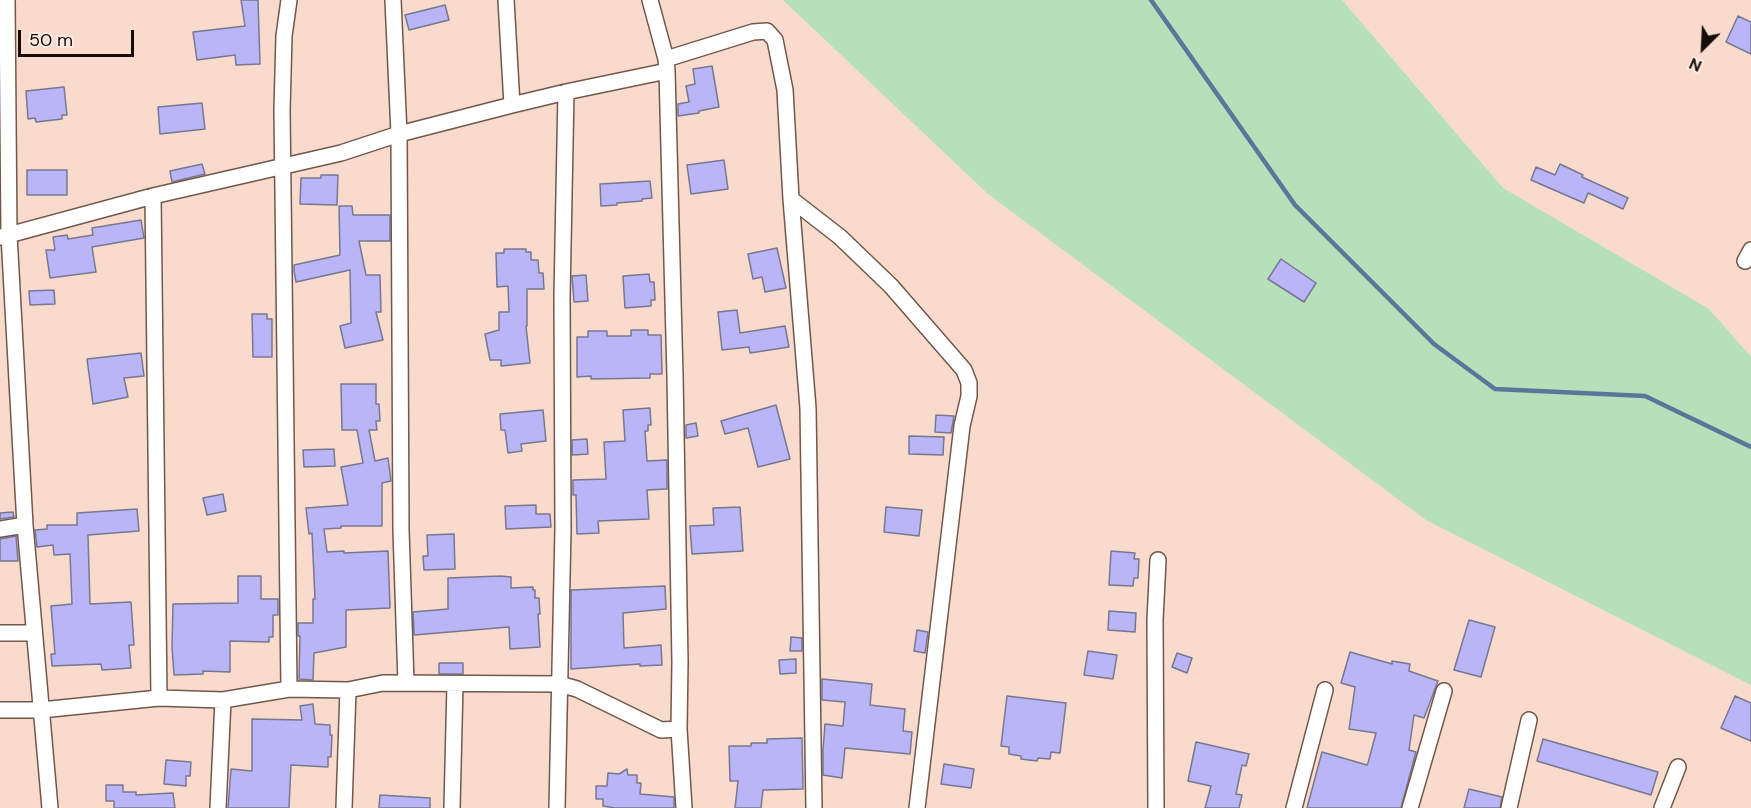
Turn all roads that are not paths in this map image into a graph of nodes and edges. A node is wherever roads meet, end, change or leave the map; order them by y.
1 (7, 0) edge
2 (289, 0) edge
3 (393, 0) edge
4 (506, 0) edge
5 (650, 0) edge
6 (666, 65) junction
7 (566, 92) junction
8 (512, 105) junction
9 (399, 134) junction
10 (283, 167) junction
11 (153, 196) junction
12 (791, 200) junction
13 (4, 236) edge
14 (25, 525) junction
15 (0, 529) edge
16 (1158, 560) dead end
17 (0, 633) edge
18 (34, 633) junction
19 (406, 683) junction
20 (455, 684) junction
21 (559, 684) junction
22 (289, 689) junction
23 (348, 690) junction
24 (1325, 690) dead end
25 (1444, 691) dead end
26 (159, 698) junction
27 (223, 700) junction
28 (0, 710) edge
29 (41, 710) junction
30 (1529, 720) dead end
31 (679, 729) junction
32 (1678, 767) dead end
33 (50, 808) edge
34 (218, 808) edge
35 (344, 808) edge
36 (452, 808) edge
37 (557, 808) edge
38 (684, 808) edge
39 (814, 808) edge
40 (917, 808) edge
41 (1156, 808) edge
42 (1294, 808) edge
43 (1410, 808) edge
44 (1509, 808) edge
45 (1662, 808) edge

1 - 13 street
2 - 10 street
3 - 9 street
4 - 8 street
5 - 6 street
6 - 7 street
6 - 12 street
6 - 31 street
7 - 8 street
7 - 21 street
8 - 9 street
9 - 10 street
9 - 19 street
10 - 11 street
10 - 22 street
11 - 13 street
11 - 26 street
12 - 39 street
12 - 40 street
13 - 14 street
14 - 15 street
14 - 18 street
16 - 41 street
17 - 18 street
18 - 29 street
19 - 20 street
19 - 23 street
20 - 21 street
20 - 36 street
21 - 31 street
21 - 37 street
22 - 23 street
22 - 27 street
23 - 35 street
24 - 42 street
25 - 43 street
26 - 27 street
26 - 29 street
27 - 34 street
28 - 29 street
29 - 33 street
30 - 44 street
31 - 38 street
32 - 45 street

